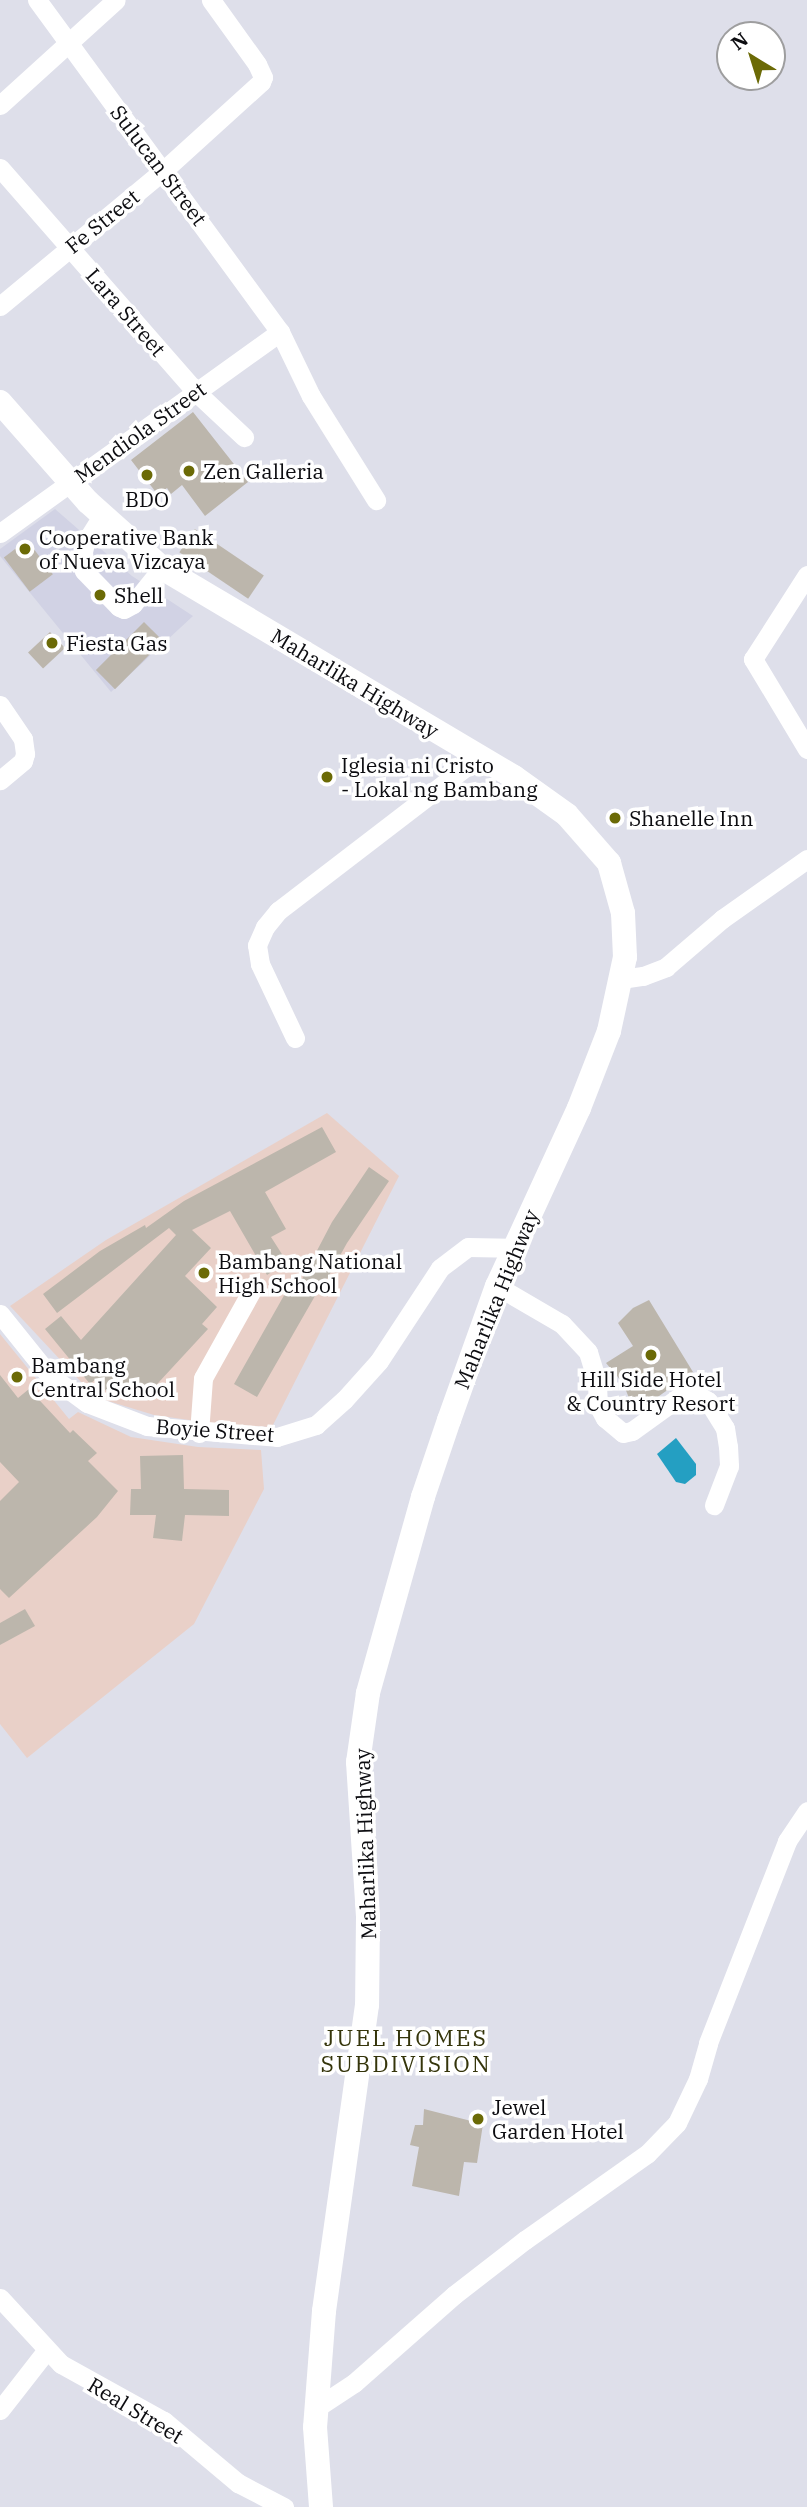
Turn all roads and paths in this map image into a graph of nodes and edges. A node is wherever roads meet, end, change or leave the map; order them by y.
1 (37, 0) edge
2 (116, 0) edge
3 (211, 0) edge
4 (67, 42) junction
5 (0, 105) edge
6 (0, 168) edge
7 (164, 170) junction
8 (69, 247) junction
9 (0, 306) edge
10 (280, 332) junction
11 (196, 392) junction
12 (0, 402) edge
13 (244, 436) dead end
14 (69, 483) junction
15 (376, 500) dead end
16 (102, 516) junction
17 (0, 533) edge
18 (162, 568) junction
19 (807, 575) edge
20 (0, 705) edge
21 (807, 750) edge
22 (480, 757) junction
23 (0, 780) edge
24 (807, 859) edge
25 (621, 979) junction
26 (295, 1038) dead end
27 (514, 1248) junction
28 (497, 1286) junction
29 (252, 1290) dead end
30 (0, 1314) edge
31 (199, 1433) junction
32 (714, 1505) dead end
33 (807, 1811) edge
34 (0, 2298) edge
35 (46, 2351) junction
36 (316, 2407) junction
37 (0, 2410) edge
38 (284, 2507) edge
39 (321, 2507) edge

1 - 4 street, Sulucan Street
2 - 4 street
3 - 7 street, Fe Street
4 - 5 street
4 - 7 street, Sulucan Street
6 - 8 street, Lara Street
7 - 8 street, Fe Street
7 - 10 street, Sulucan Street
8 - 9 street, Fe Street
8 - 11 street, Lara Street
10 - 11 street, Mendiola Street
10 - 15 street, Sulucan Street
11 - 13 street, Lara Street
11 - 14 street, Mendiola Street
12 - 14 main road, Maharlika Highway
14 - 16 main road, Maharlika Highway
14 - 17 street, Mendiola Street
16 - 18 main road, Maharlika Highway
16 - 18 street
18 - 22 main road, Maharlika Highway
19 - 21 street
20 - 23 street
22 - 25 main road, Maharlika Highway
22 - 26 street
24 - 25 street
25 - 27 main road, Maharlika Highway
27 - 28 main road, Maharlika Highway
27 - 31 street, Boyie Street
28 - 32 street
28 - 36 main road, Maharlika Highway
29 - 31 street
30 - 31 street, Boyie Street
33 - 36 street
34 - 35 street, Real Street
35 - 37 street
35 - 38 street, Real Street
36 - 39 main road, Maharlika Highway

